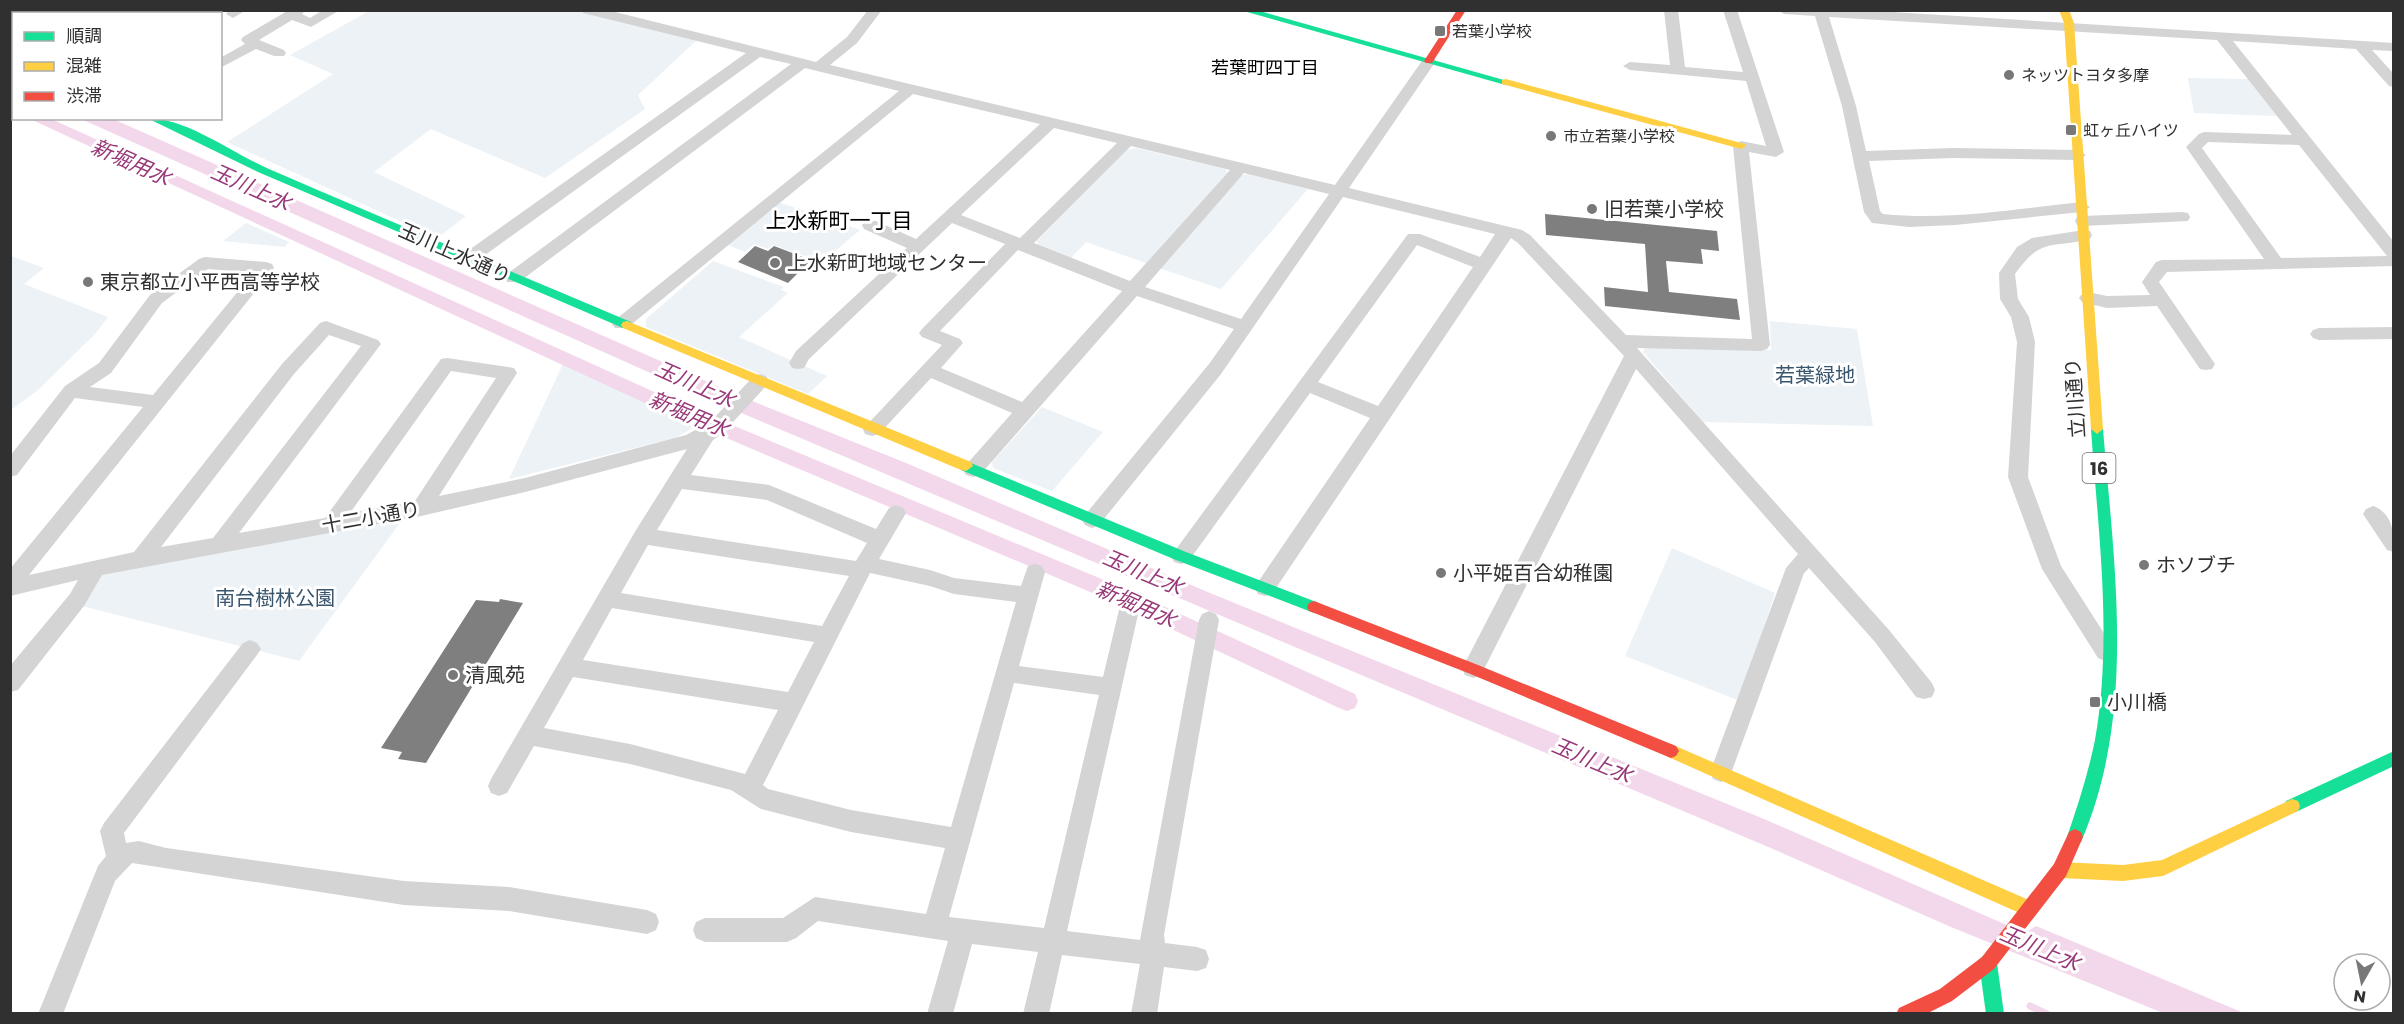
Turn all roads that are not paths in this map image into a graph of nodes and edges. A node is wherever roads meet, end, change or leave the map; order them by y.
1 (334, 10) edge
2 (588, 10) edge
3 (876, 10) edge
4 (1244, 10) edge
5 (1462, 10) edge
6 (1671, 10) edge
7 (1730, 10) edge
8 (1784, 10) edge
9 (2064, 10) edge
10 (1820, 12) edge
11 (296, 13) edge
12 (2069, 27) junction
13 (2222, 37) junction
14 (256, 43) junction
15 (2361, 46) junction
16 (2394, 47) edge
17 (279, 52) dead end
18 (757, 52) junction
19 (1429, 61) junction
20 (222, 63) edge
21 (802, 63) junction
22 (1630, 66) dead end
23 (819, 67) junction
24 (1678, 70) junction
25 (1750, 77) junction
26 (2394, 83) edge
27 (910, 89) junction
28 (157, 120) edge
29 (1050, 123) junction
30 (2303, 140) junction
31 (1127, 141) junction
32 (1741, 146) junction
33 (2078, 155) junction
34 (1861, 156) junction
35 (1240, 168) junction
36 (1340, 191) junction
37 (2171, 202) dead end
38 (949, 216) junction
39 (2083, 221) junction
40 (870, 225) dead end
41 (1506, 231) junction
42 (1019, 245) junction
43 (918, 246) junction
44 (2394, 254) edge
45 (468, 259) junction
46 (2394, 259) edge
47 (1485, 264) junction
48 (2276, 264) junction
49 (513, 278) junction
50 (1134, 289) junction
51 (2088, 298) junction
52 (2162, 300) junction
53 (621, 324) junction
54 (1246, 327) junction
55 (2394, 333) edge
56 (2319, 334) dead end
57 (1627, 348) junction
58 (798, 363) dead end
59 (2206, 364) dead end
60 (929, 370) junction
61 (760, 381) junction
62 (1306, 384) junction
63 (71, 392) junction
64 (157, 402) junction
65 (1025, 411) junction
66 (1383, 416) junction
67 (715, 428) junction
68 (872, 429) junction
69 (10, 470) edge
70 (973, 470) junction
71 (677, 481) junction
72 (421, 508) junction
73 (896, 513) dead end
74 (2373, 514) dead end
75 (1092, 520) junction
76 (331, 524) junction
77 (643, 536) junction
78 (879, 540) junction
79 (2394, 544) edge
80 (219, 545) junction
81 (1810, 555) junction
82 (1181, 556) junction
83 (140, 560) junction
84 (864, 567) junction
85 (95, 569) junction
86 (1035, 572) dead end
87 (10, 586) edge
88 (1265, 588) junction
89 (1029, 595) junction
90 (1134, 596) dead end
91 (607, 599) junction
92 (1206, 633) dead end
93 (829, 636) junction
94 (250, 649) dead end
95 (2109, 660) junction
96 (567, 667) junction
97 (1473, 669) junction
98 (1006, 673) junction
99 (10, 683) edge
100 (1112, 688) junction
101 (1924, 690) dead end
102 (794, 703) junction
103 (528, 735) junction
104 (2394, 758) edge
105 (1721, 772) junction
106 (499, 786) dead end
107 (750, 787) junction
108 (959, 839) junction
109 (118, 858) junction
110 (2060, 870) junction
111 (2028, 912) junction
112 (647, 922) dead end
113 (934, 927) junction
114 (705, 930) dead end
115 (963, 930) junction
116 (1053, 941) junction
117 (1154, 955) junction
118 (1197, 959) dead end
119 (1992, 959) junction
120 (50, 1014) edge
121 (940, 1014) edge
122 (1036, 1014) edge
123 (1144, 1014) edge
124 (1905, 1014) edge
125 (1995, 1014) edge

1 - 11 street
2 - 18 street
3 - 23 street
4 - 19 street
5 - 19 street
6 - 24 street
7 - 25 street
8 - 10 street
9 - 12 street, 立川通り / 16
10 - 12 street
10 - 34 street
11 - 14 street
12 - 13 street
12 - 33 street, 立川通り / 16
13 - 15 street
13 - 30 street
14 - 17 street
14 - 20 street
15 - 16 street
15 - 26 street
18 - 21 street
18 - 45 street
19 - 32 street
19 - 36 street
21 - 23 street
21 - 49 street
22 - 24 street
23 - 27 street
24 - 25 street
25 - 32 street
27 - 29 street
27 - 53 street
28 - 45 street, 玉川上水通り
29 - 31 street
29 - 38 street
30 - 44 street
30 - 48 street
31 - 35 street
31 - 42 street
32 - 57 street
33 - 34 street
33 - 39 street, 立川通り / 16
34 - 39 street
35 - 36 street
35 - 50 street
36 - 41 street
36 - 54 street
37 - 39 street
38 - 42 street
38 - 43 street
39 - 51 street, 立川通り / 16
39 - 95 street
40 - 43 street
41 - 47 street
41 - 57 street
42 - 50 street
42 - 60 street
43 - 58 street
45 - 49 street, 玉川上水通り
46 - 48 street
47 - 62 street
47 - 66 street
48 - 52 street
49 - 53 street, 玉川上水通り
50 - 54 street
50 - 65 street
51 - 52 street
51 - 95 street, 立川通り / 16
52 - 59 street
53 - 61 street, 玉川上水通り
54 - 75 street
55 - 56 street
57 - 81 street
57 - 97 street
60 - 65 street
60 - 68 street
61 - 67 street
61 - 68 street, 玉川上水通り
62 - 66 street
62 - 82 street
63 - 64 street
63 - 64 street
63 - 69 street
64 - 87 street
65 - 70 street
66 - 88 street
67 - 71 street
67 - 72 street, 十二小通り
68 - 70 street, 玉川上水通り
70 - 75 street, 玉川上水通り
71 - 77 street
71 - 78 street
72 - 76 street, 十二小通り
72 - 76 street
73 - 78 street
74 - 79 street
75 - 82 street, 玉川上水通り
76 - 80 street, 十二小通り
77 - 84 street
77 - 91 street
78 - 84 street
80 - 83 street, 十二小通り
80 - 83 street
81 - 101 street
81 - 105 street
82 - 88 street, 玉川上水通り
83 - 85 street, 十二小通り
84 - 89 street
84 - 93 street
85 - 87 street, 十二小通り
85 - 99 street
86 - 89 street
88 - 97 street, 玉川上水通り
89 - 98 street
90 - 100 street
91 - 93 street
91 - 96 street
92 - 117 street
93 - 102 street
94 - 109 street
95 - 110 street, 立川通り / 16
96 - 102 street
96 - 103 street
97 - 105 street, 玉川上水通り
98 - 100 street
98 - 108 street
100 - 116 street
102 - 107 street
103 - 106 street
103 - 107 street
104 - 110 street
105 - 111 street, 玉川上水通り
107 - 108 street
108 - 113 street
109 - 112 street
109 - 120 street
110 - 111 street, 立川通り / 16
111 - 119 street, 16
113 - 114 street
113 - 115 street
115 - 116 street
115 - 121 street
116 - 117 street
116 - 122 street
117 - 118 street
117 - 123 street
119 - 124 street, 16
119 - 125 street

